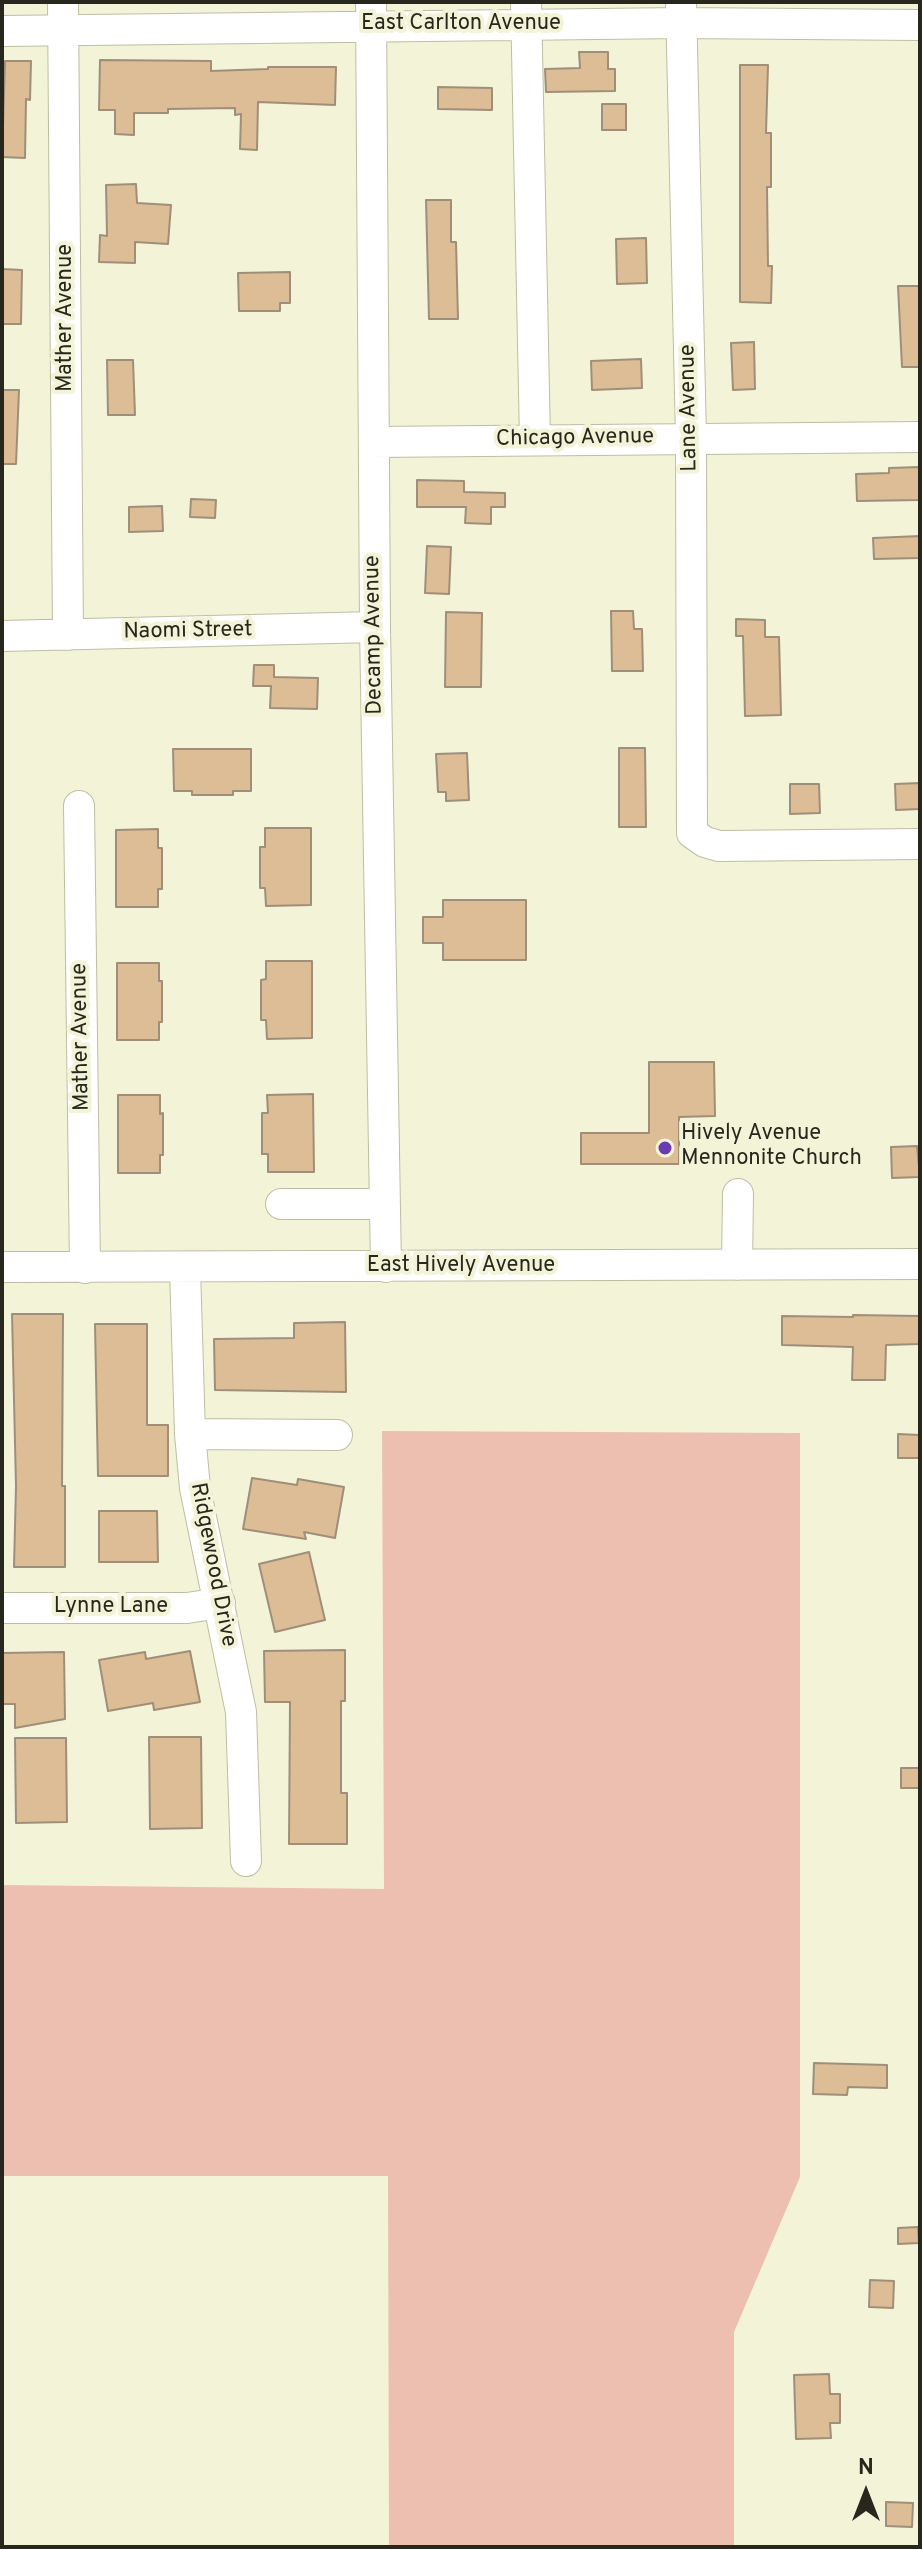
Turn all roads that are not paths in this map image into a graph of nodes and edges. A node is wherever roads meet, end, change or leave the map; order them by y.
1 (682, 12) edge
2 (848, 13) edge
3 (372, 14) edge
4 (526, 14) edge
5 (217, 15) edge
6 (63, 16) edge
7 (920, 25) edge
8 (2, 31) edge
9 (920, 437) edge
10 (691, 438) junction
11 (535, 440) junction
12 (374, 442) junction
13 (375, 627) junction
14 (68, 635) junction
15 (2, 636) edge
16 (79, 806) dead end
17 (920, 844) edge
18 (738, 1194) dead end
19 (281, 1204) dead end
20 (384, 1204) junction
21 (920, 1264) edge
22 (737, 1265) junction
23 (2, 1267) edge
24 (386, 1267) junction
25 (85, 1268) junction
26 (185, 1268) junction
27 (190, 1434) junction
28 (337, 1435) dead end
29 (220, 1603) junction
30 (2, 1608) edge
31 (246, 1861) dead end

1 - 2 street, East Carlton Avenue
1 - 4 street, East Carlton Avenue
1 - 10 street, Lane Avenue
2 - 7 street, East Carlton Avenue
3 - 4 street, East Carlton Avenue
3 - 5 street, East Carlton Avenue
3 - 12 street, Decamp Avenue
4 - 11 street
5 - 6 street, East Carlton Avenue
6 - 8 street, East Carlton Avenue
6 - 14 street, Mather Avenue
9 - 10 street, Chicago Avenue
10 - 11 street, Chicago Avenue
10 - 17 street, Lane Avenue
11 - 12 street, Chicago Avenue
12 - 13 street, Decamp Avenue
13 - 14 street, Naomi Street
13 - 20 street, Decamp Avenue
14 - 15 street, Naomi Street
16 - 25 street, Mather Avenue
18 - 22 street
19 - 20 street
20 - 24 street, Decamp Avenue
21 - 22 street, East Hively Avenue
22 - 24 street, East Hively Avenue
23 - 25 street, East Hively Avenue
24 - 26 street, East Hively Avenue
25 - 26 street, East Hively Avenue
26 - 27 street, Ridgewood Drive
27 - 28 street
27 - 29 street, Ridgewood Drive
29 - 30 street, Lynne Lane
29 - 31 street, Ridgewood Drive

